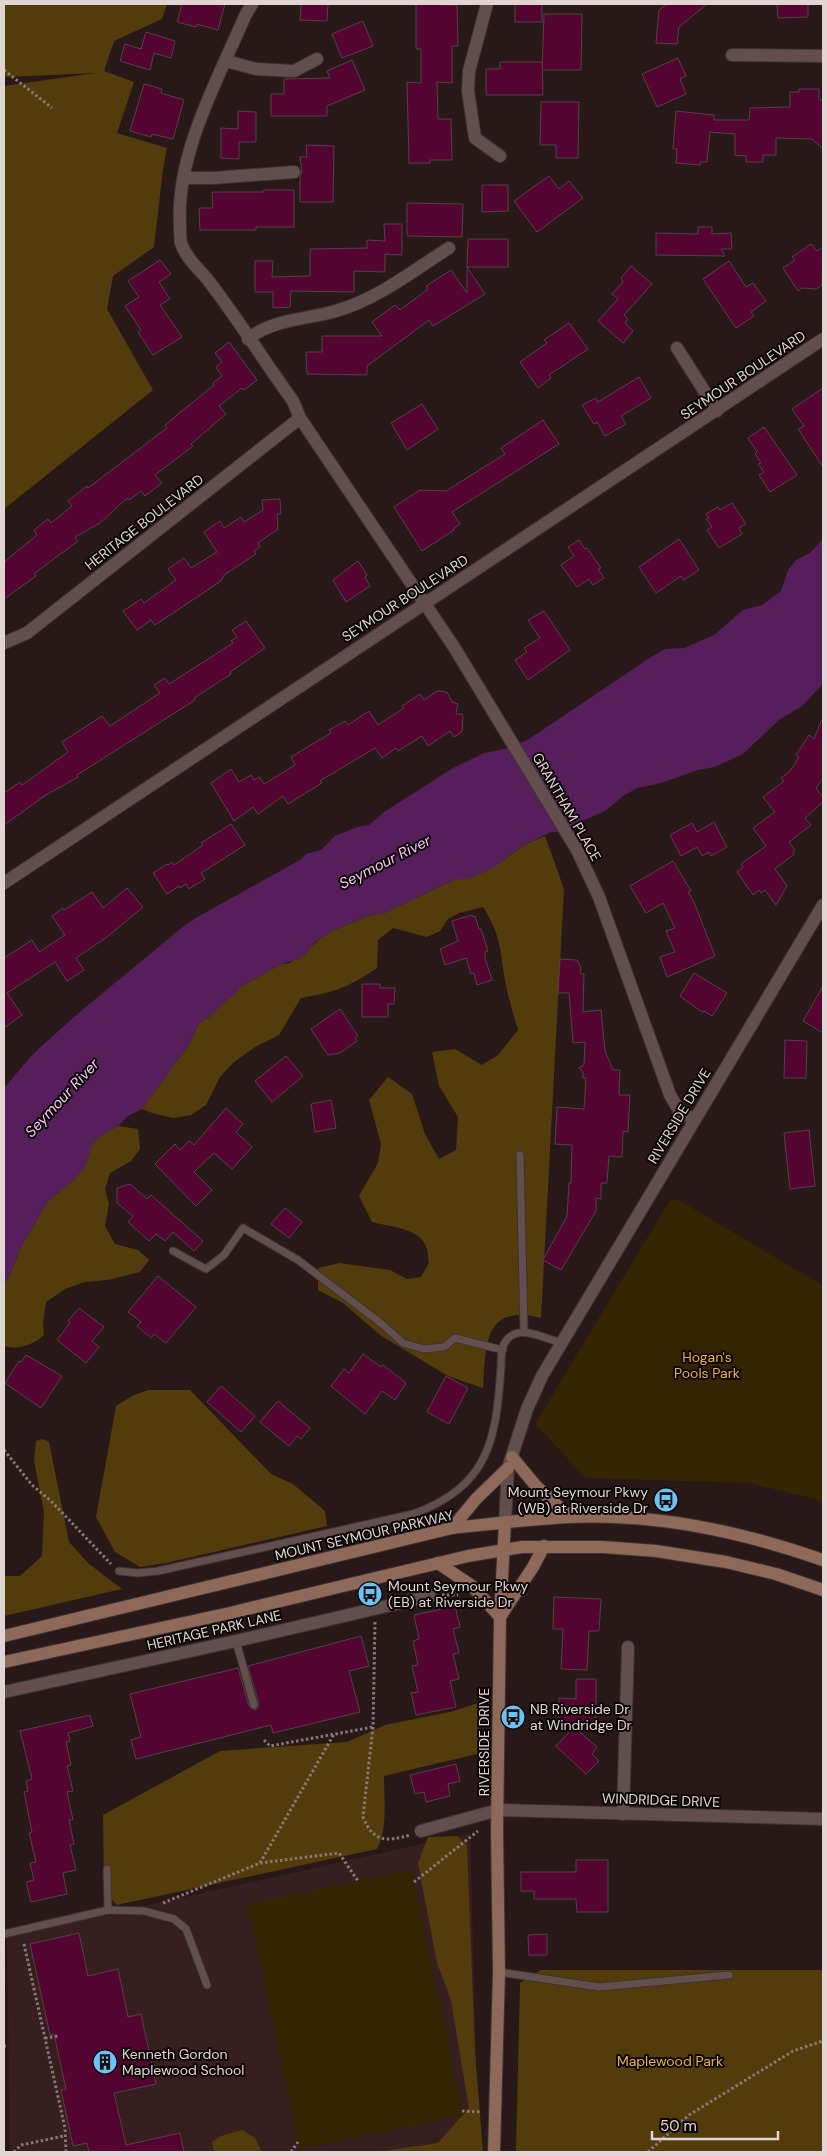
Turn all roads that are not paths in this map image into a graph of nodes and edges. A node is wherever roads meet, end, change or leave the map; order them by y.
1 (252, 4) edge
2 (488, 4) edge
3 (732, 54) dead end
4 (823, 56) edge
5 (317, 59) dead end
6 (226, 61) junction
7 (500, 156) dead end
8 (294, 172) dead end
9 (184, 178) junction
10 (449, 248) dead end
11 (248, 339) junction
12 (823, 339) edge
13 (676, 348) dead end
14 (717, 411) junction
15 (300, 418) junction
16 (423, 603) junction
17 (4, 643) edge
18 (4, 883) edge
19 (823, 905) edge
20 (694, 1119) junction
21 (520, 1155) dead end
22 (174, 1251) dead end
23 (524, 1332) junction
24 (562, 1344) junction
25 (503, 1350) junction
26 (510, 1463) junction
27 (570, 1517) junction
28 (505, 1522) junction
29 (452, 1528) junction
30 (544, 1546) junction
31 (504, 1550) junction
32 (823, 1560) edge
33 (438, 1563) junction
34 (120, 1571) road end
35 (823, 1590) edge
36 (430, 1596) road end
37 (500, 1617) junction
38 (4, 1636) edge
39 (236, 1641) junction
40 (628, 1647) dead end
41 (4, 1662) edge
42 (4, 1692) edge
43 (254, 1705) dead end
44 (498, 1810) junction
45 (623, 1814) junction
46 (823, 1819) edge
47 (422, 1831) road end
48 (107, 1868) dead end
49 (108, 1910) junction
50 (4, 1934) edge
51 (499, 1972) junction
52 (730, 1975) dead end
53 (207, 1984) dead end
54 (494, 2152) edge

1 - 6 street
2 - 7 street
3 - 4 street
5 - 6 street
6 - 9 street
8 - 9 street
9 - 11 street
10 - 11 street
11 - 15 street
12 - 14 street, SEYMOUR BOULEVARD
13 - 14 street
14 - 16 street, SEYMOUR BOULEVARD
15 - 16 street
15 - 17 street, HERITAGE BOULEVARD
16 - 18 street, SEYMOUR BOULEVARD
16 - 20 street, GRANTHAM PLACE
19 - 20 street, RIVERSIDE DRIVE
20 - 24 street, RIVERSIDE DRIVE
21 - 23 lane
22 - 25 lane
23 - 24 lane
23 - 25 lane
24 - 26 street, RIVERSIDE DRIVE
25 - 34 lane, MOUNT SEYMOUR PARKWAY
26 - 27 main road
26 - 28 street, RIVERSIDE DRIVE
26 - 29 main road
27 - 28 main road, MOUNT SEYMOUR PARKWAY
27 - 32 main road, MOUNT SEYMOUR PARKWAY
28 - 29 main road, MOUNT SEYMOUR PARKWAY
28 - 31 main road, RIVERSIDE DRIVE
29 - 38 main road, MOUNT SEYMOUR PARKWAY
30 - 31 main road
30 - 35 main road
30 - 37 main road
31 - 33 main road
31 - 37 main road, RIVERSIDE DRIVE
33 - 37 main road
33 - 41 main road
36 - 39 street, HERITAGE PARK LANE
37 - 44 main road, RIVERSIDE DRIVE
39 - 42 street, HERITAGE PARK LANE
39 - 43 lane
40 - 45 street
44 - 45 street, WINDRIDGE DRIVE
44 - 47 street, WINDRIDGE DRIVE
44 - 51 main road, RIVERSIDE DRIVE
45 - 46 street, WINDRIDGE DRIVE
48 - 49 lane
49 - 50 lane
49 - 53 lane
51 - 52 lane
51 - 54 main road, RIVERSIDE DRIVE

